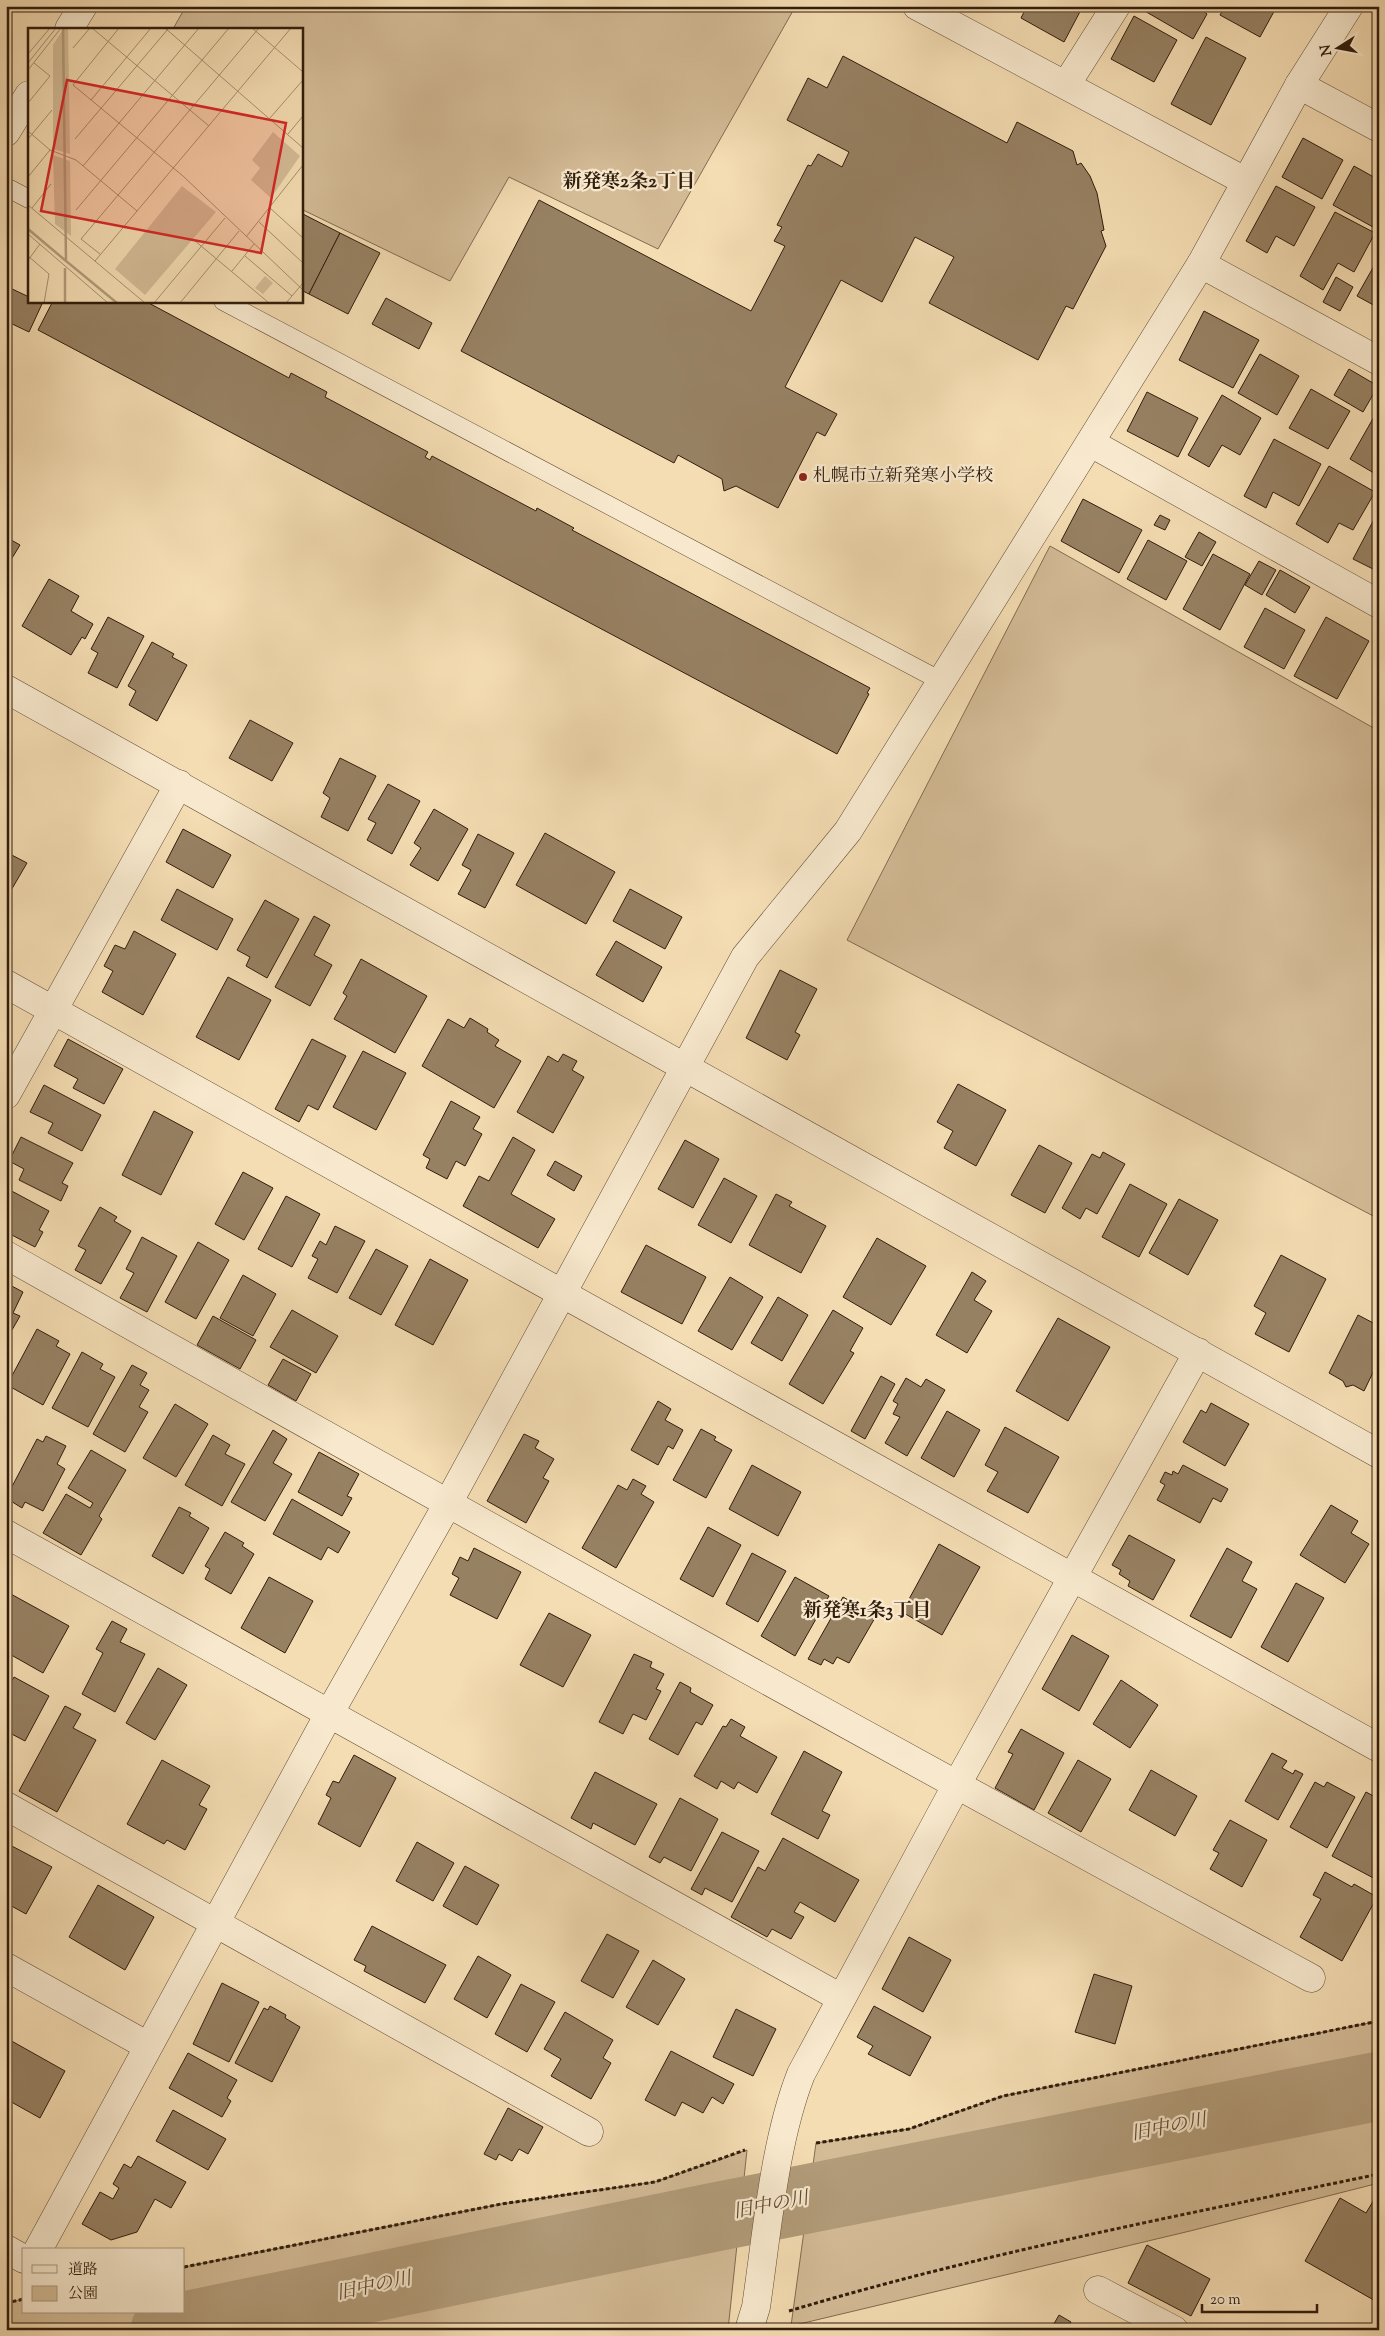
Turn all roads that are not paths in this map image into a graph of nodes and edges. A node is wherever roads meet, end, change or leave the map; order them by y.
1 (83, 6) edge
2 (917, 6) edge
3 (1116, 6) edge
4 (1349, 6) edge
5 (71, 28) edge
6 (1066, 85) junction
7 (1299, 85) junction
8 (28, 97) edge
9 (1379, 128) edge
10 (6, 132) edge
11 (1245, 182) junction
12 (6, 187) edge
13 (28, 198) edge
14 (1201, 264) junction
15 (225, 302) edge
16 (1379, 361) edge
17 (1091, 443) junction
18 (1379, 604) edge
19 (941, 681) junction
20 (6, 689) edge
21 (179, 784) junction
22 (6, 984) edge
23 (53, 1010) junction
24 (686, 1069) junction
25 (6, 1095) edge
26 (6, 1255) edge
27 (562, 1294) junction
28 (1198, 1352) junction
29 (1379, 1454) edge
30 (447, 1505) junction
31 (6, 1534) edge
32 (1074, 1575) junction
33 (329, 1714) junction
34 (1379, 1748) edge
35 (956, 1786) junction
36 (6, 1806) edge
37 (216, 1925) junction
38 (6, 1967) edge
39 (1311, 1978) dead end
40 (840, 1998) junction
41 (148, 2046) junction
42 (589, 2132) dead end
43 (39, 2248) edge
44 (6, 2249) edge
45 (22, 2258) edge
46 (1098, 2290) dead end
47 (752, 2319) edge
48 (1174, 2330) edge

1 - 5 street
2 - 6 street
3 - 6 street
4 - 7 street
6 - 11 street
7 - 9 street
7 - 11 street
8 - 10 street
11 - 14 street
12 - 13 lane
14 - 16 street
14 - 17 street
15 - 19 lane
17 - 18 street
17 - 19 street
19 - 24 street
20 - 21 street
21 - 23 street
21 - 24 street
22 - 23 street
23 - 25 street
23 - 27 street
24 - 27 street
24 - 28 street
26 - 30 street
27 - 30 street
27 - 32 street
28 - 29 street
28 - 32 street
30 - 33 street
30 - 35 street
31 - 33 street
32 - 34 street
32 - 35 street
33 - 37 street
33 - 40 street
35 - 39 street
35 - 40 street
36 - 37 street
37 - 41 street
37 - 42 street
38 - 41 street
40 - 47 street
41 - 43 street
44 - 45 street
46 - 48 street

